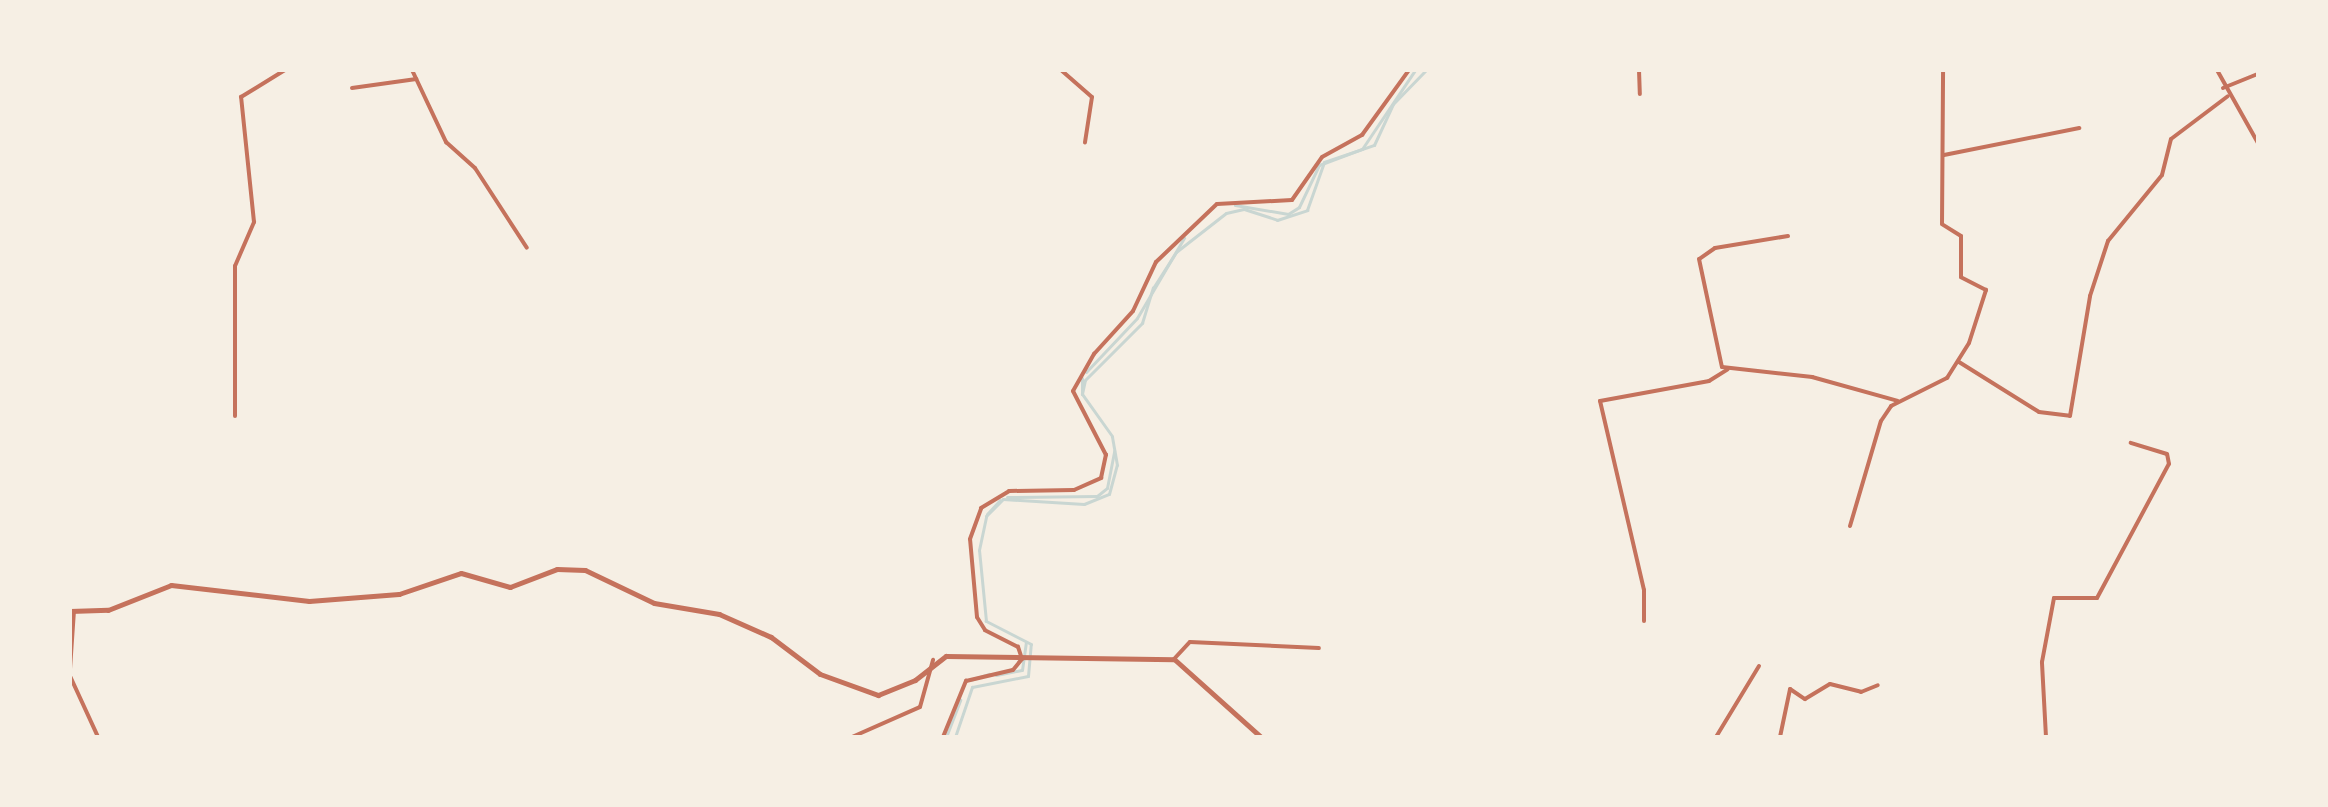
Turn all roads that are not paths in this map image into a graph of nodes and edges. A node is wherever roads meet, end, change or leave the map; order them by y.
1 (285, 70) edge
2 (412, 70) edge
3 (1061, 70) edge
4 (1409, 70) edge
5 (1639, 70) edge
6 (1943, 70) edge
7 (2217, 70) edge
8 (2258, 74) edge
9 (416, 79) junction
10 (352, 88) dead end
11 (2223, 88) junction
12 (1640, 94) dead end
13 (2228, 96) junction
14 (2079, 128) dead end
15 (1085, 142) dead end
16 (2258, 143) edge
17 (1944, 155) junction
18 (1788, 236) dead end
19 (527, 248) dead end
20 (1959, 362) junction
21 (1728, 369) junction
22 (1900, 401) junction
23 (235, 416) dead end
24 (2131, 443) dead end
25 (1850, 526) dead end
26 (72, 611) edge
27 (1644, 621) dead end
28 (1319, 648) dead end
29 (1023, 659) junction
30 (1174, 659) junction
31 (933, 660) junction
32 (1759, 666) dead end
33 (70, 669) edge
34 (70, 676) edge
35 (1878, 685) dead end
36 (98, 737) edge
37 (852, 737) edge
38 (943, 737) edge
39 (1261, 737) edge
40 (1716, 737) edge
41 (1780, 737) edge
42 (2046, 737) edge

1 - 23 street
2 - 9 street
3 - 15 street
4 - 29 street
5 - 12 street
6 - 17 street
7 - 11 street
8 - 11 street
9 - 10 street
9 - 19 street
11 - 13 street
13 - 16 street
13 - 20 street
14 - 17 street
17 - 20 street
18 - 21 street
20 - 22 street
21 - 22 street
21 - 27 street
22 - 25 street
24 - 42 street
26 - 31 street
26 - 33 street
28 - 30 street
29 - 30 street
29 - 31 street
29 - 38 street
30 - 39 street
31 - 37 street
32 - 40 street
34 - 36 street
35 - 41 street

